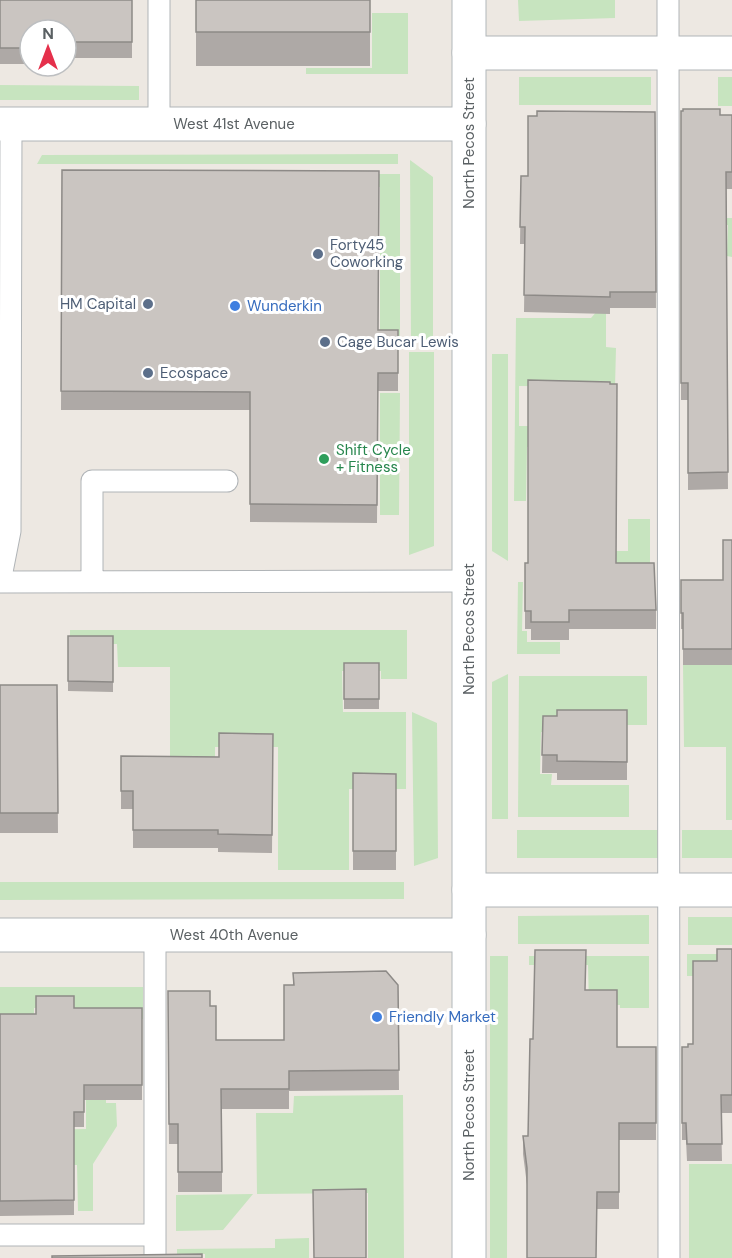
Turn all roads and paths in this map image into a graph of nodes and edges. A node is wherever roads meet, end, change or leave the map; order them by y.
1 (159, 0) edge
2 (469, 0) edge
3 (668, 0) edge
4 (469, 53) junction
5 (668, 53) junction
6 (732, 53) edge
7 (5, 124) edge
8 (159, 124) junction
9 (469, 124) junction
10 (227, 482) dead end
11 (469, 581) junction
12 (0, 582) edge
13 (92, 582) junction
14 (732, 890) edge
15 (469, 891) junction
16 (668, 891) junction
17 (0, 935) edge
18 (155, 935) junction
19 (469, 935) junction
20 (0, 1235) edge
21 (155, 1235) junction
22 (155, 1258) edge
23 (469, 1258) edge
24 (669, 1258) edge

1 - 8 lane
2 - 4 street, North Pecos Street
3 - 5 lane
4 - 5 street
4 - 9 street, North Pecos Street
5 - 6 street
5 - 16 lane
7 - 8 street, West 41st Avenue
7 - 12 lane
8 - 9 street, West 41st Avenue
9 - 11 street, North Pecos Street
10 - 13 lane
11 - 13 lane
11 - 15 street, North Pecos Street
12 - 13 lane
14 - 16 street
15 - 16 street
15 - 19 street, North Pecos Street
16 - 24 lane
17 - 18 street, West 40th Avenue
18 - 19 street, West 40th Avenue
18 - 21 lane
19 - 23 street, North Pecos Street
20 - 21 lane
21 - 22 lane

